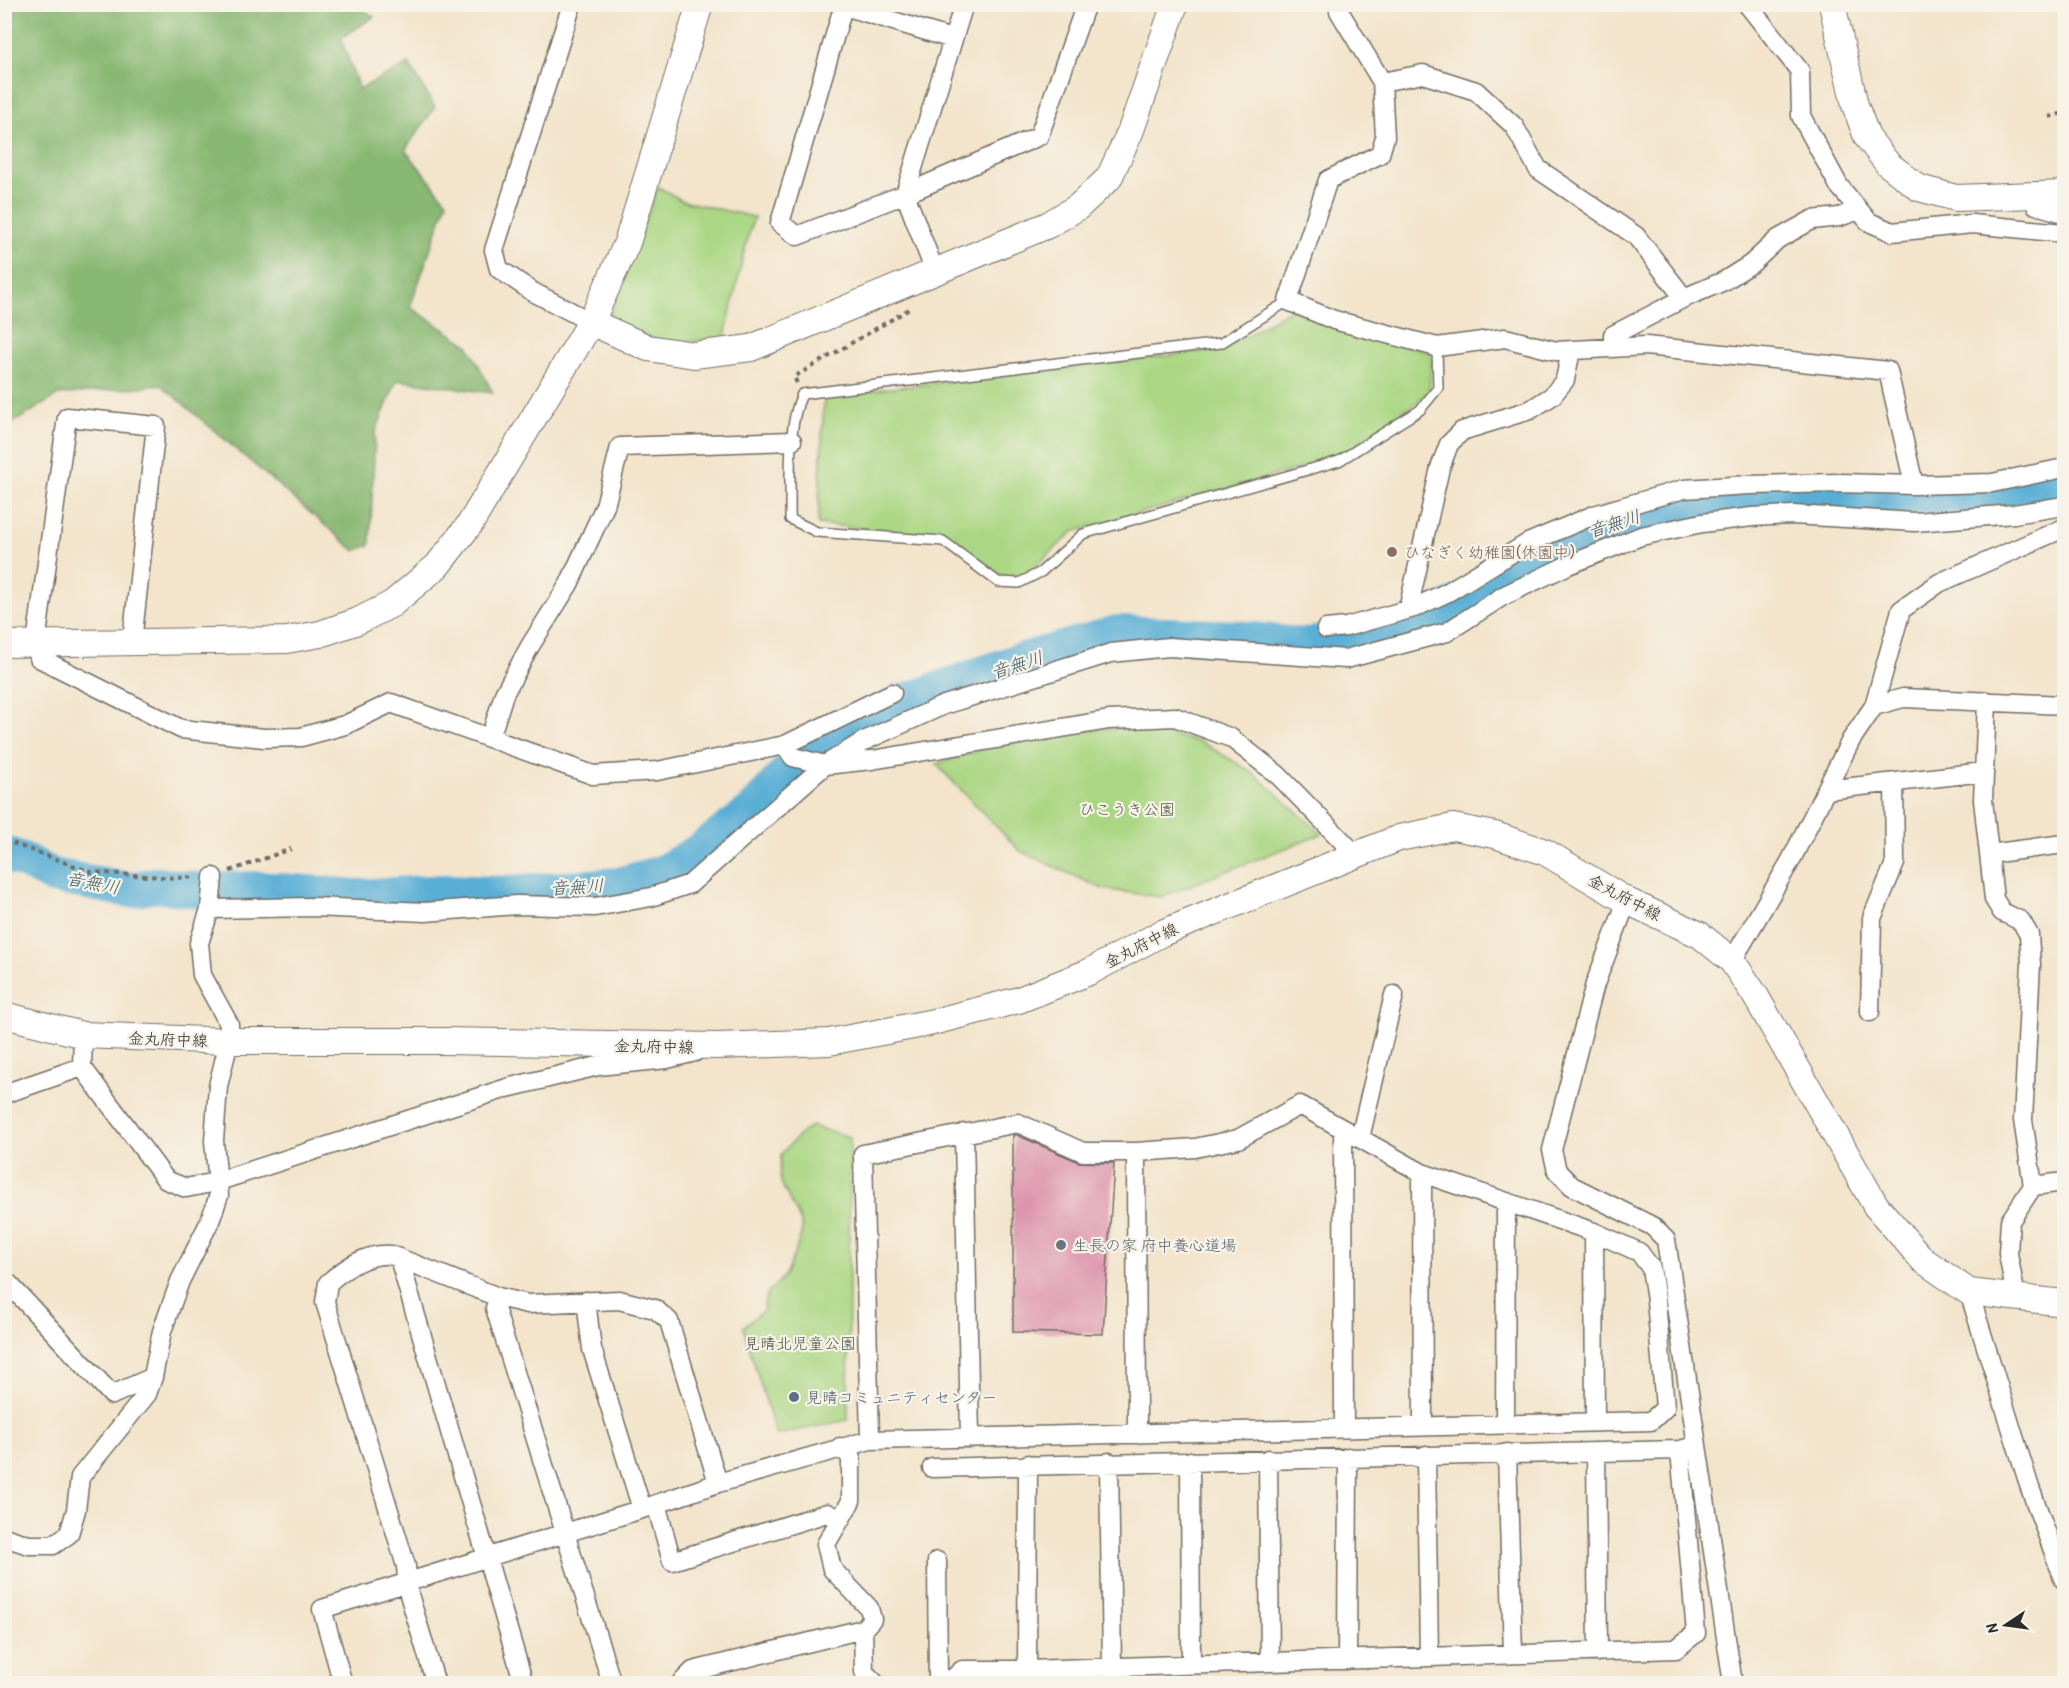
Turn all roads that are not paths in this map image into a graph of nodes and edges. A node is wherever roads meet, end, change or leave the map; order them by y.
1 (572, 4) edge
2 (700, 4) edge
3 (964, 4) edge
4 (1086, 4) edge
5 (1175, 4) edge
6 (1748, 4) edge
7 (1832, 4) edge
8 (842, 5) edge
9 (1339, 11) dead end
10 (952, 39) junction
11 (1382, 82) junction
12 (905, 194) junction
13 (2034, 194) junction
14 (2064, 194) edge
15 (1859, 210) junction
16 (2064, 213) edge
17 (2064, 233) edge
18 (935, 272) junction
19 (1684, 298) junction
20 (1288, 301) junction
21 (591, 322) junction
22 (1437, 347) junction
23 (1612, 348) junction
24 (1571, 351) junction
25 (792, 441) junction
26 (2064, 468) edge
27 (1914, 485) junction
28 (2064, 506) edge
29 (2064, 528) edge
30 (1414, 608) junction
31 (1326, 629) dead end
32 (132, 642) junction
33 (36, 643) junction
34 (4, 644) edge
35 (892, 693) dead end
36 (1987, 701) junction
37 (2064, 705) edge
38 (1874, 706) junction
39 (490, 738) junction
40 (789, 751) junction
41 (825, 765) junction
42 (1984, 772) junction
43 (1894, 782) junction
44 (1826, 790) junction
45 (2064, 844) edge
46 (1989, 854) junction
47 (1356, 855) junction
48 (213, 877) road end
49 (1627, 901) junction
50 (210, 909) junction
51 (1732, 961) junction
52 (1394, 996) dead end
53 (1870, 1012) dead end
54 (4, 1015) edge
55 (83, 1035) junction
56 (229, 1041) junction
57 (717, 1046) junction
58 (82, 1067) junction
59 (4, 1094) edge
60 (1343, 1129) junction
61 (964, 1134) junction
62 (1360, 1138) junction
63 (1136, 1152) junction
64 (1422, 1173) junction
65 (216, 1182) junction
66 (2064, 1182) edge
67 (2033, 1186) junction
68 (1506, 1202) junction
69 (1594, 1232) junction
70 (399, 1258) junction
71 (9, 1284) dead end
72 (1969, 1292) junction
73 (1676, 1296) junction
74 (498, 1298) junction
75 (2016, 1298) junction
76 (1656, 1300) junction
77 (586, 1301) junction
78 (2064, 1304) edge
79 (153, 1377) junction
80 (1595, 1422) junction
81 (1505, 1424) junction
82 (1423, 1426) junction
83 (1344, 1428) junction
84 (1137, 1434) junction
85 (970, 1437) junction
86 (870, 1440) junction
87 (840, 1447) junction
88 (1689, 1448) junction
89 (1596, 1452) junction
90 (1507, 1453) junction
91 (1426, 1455) junction
92 (1348, 1457) junction
93 (1268, 1459) junction
94 (1190, 1461) junction
95 (1109, 1462) junction
96 (1028, 1464) junction
97 (932, 1468) dead end
98 (718, 1483) junction
99 (649, 1506) junction
100 (840, 1520) junction
101 (566, 1532) junction
102 (4, 1537) edge
103 (487, 1557) junction
104 (938, 1561) dead end
105 (2064, 1580) edge
106 (408, 1582) junction
107 (863, 1629) junction
108 (1598, 1652) junction
109 (1513, 1654) junction
110 (1429, 1657) junction
111 (1347, 1660) junction
112 (1270, 1662) junction
113 (1191, 1664) junction
114 (1112, 1667) junction
115 (1027, 1670) junction
116 (343, 1683) edge
117 (436, 1683) edge
118 (524, 1683) edge
119 (612, 1683) edge
120 (680, 1683) edge
121 (875, 1683) edge
122 (938, 1683) edge
123 (946, 1683) edge
124 (1733, 1683) edge

1 - 21 street
2 - 21 main road
3 - 10 street
4 - 12 street
5 - 18 main road
6 - 15 street
7 - 13 main road
8 - 10 street
8 - 12 street
9 - 11 street
10 - 12 street
11 - 19 street
11 - 20 street
12 - 18 street
13 - 14 main road
13 - 16 street
15 - 17 street
15 - 19 street
18 - 21 main road
19 - 23 street
20 - 22 street
20 - 25 lane
21 - 32 main road
22 - 24 street
22 - 25 lane
23 - 24 street
23 - 27 street
24 - 30 street
25 - 39 street
26 - 27 street
27 - 30 street
28 - 41 street
29 - 38 street
30 - 31 street
32 - 33 main road
32 - 33 street
33 - 34 main road
33 - 39 street
35 - 40 street
36 - 37 street
36 - 38 street
36 - 42 street
38 - 44 street
39 - 40 street
40 - 41 street
41 - 47 street
41 - 50 street
42 - 43 street
42 - 46 street
43 - 44 street
43 - 53 street
44 - 51 street
45 - 46 street
46 - 67 street
47 - 49 main road, 金丸府中線
47 - 57 main road, 金丸府中線
48 - 50 street
49 - 51 main road, 金丸府中線
49 - 73 street
50 - 56 street
51 - 72 main road, 金丸府中線
52 - 62 street
54 - 55 main road, 金丸府中線
55 - 56 main road, 金丸府中線
55 - 58 street
56 - 57 main road, 金丸府中線
56 - 65 street
57 - 65 street
58 - 59 street
58 - 65 street
60 - 62 street
60 - 63 street
60 - 83 street
61 - 63 street
61 - 85 street
61 - 86 street
62 - 64 street
63 - 84 street
64 - 68 street
64 - 82 street
65 - 79 street
66 - 67 street
67 - 75 street
68 - 69 street
68 - 81 street
69 - 76 street
69 - 80 street
70 - 74 street
70 - 103 street
70 - 106 street
71 - 79 street
72 - 75 main road, 金丸府中線
72 - 105 street
73 - 76 street
73 - 88 street
74 - 77 street
74 - 101 street
75 - 78 main road, 金丸府中線
76 - 80 street
77 - 98 street
77 - 99 street
79 - 102 street
80 - 81 street
81 - 82 street
82 - 83 street
83 - 84 street
84 - 85 street
85 - 86 street
86 - 87 street
87 - 98 street
87 - 100 street
88 - 89 street
88 - 108 street
88 - 124 street
89 - 90 street
89 - 108 street
90 - 91 street
90 - 109 street
91 - 92 street
91 - 110 street
92 - 93 street
92 - 111 street
93 - 94 street
93 - 112 street
94 - 95 street
94 - 113 street
95 - 96 street
95 - 114 street
96 - 97 street
96 - 115 street
98 - 99 street
99 - 100 street
99 - 101 street
100 - 107 street
101 - 103 street
101 - 119 street
103 - 106 street
103 - 118 street
104 - 122 street
106 - 116 street
106 - 117 street
107 - 120 street
107 - 121 street
108 - 109 street
109 - 110 street
110 - 111 street
111 - 112 street
112 - 113 street
113 - 114 street
114 - 115 street
115 - 123 street

